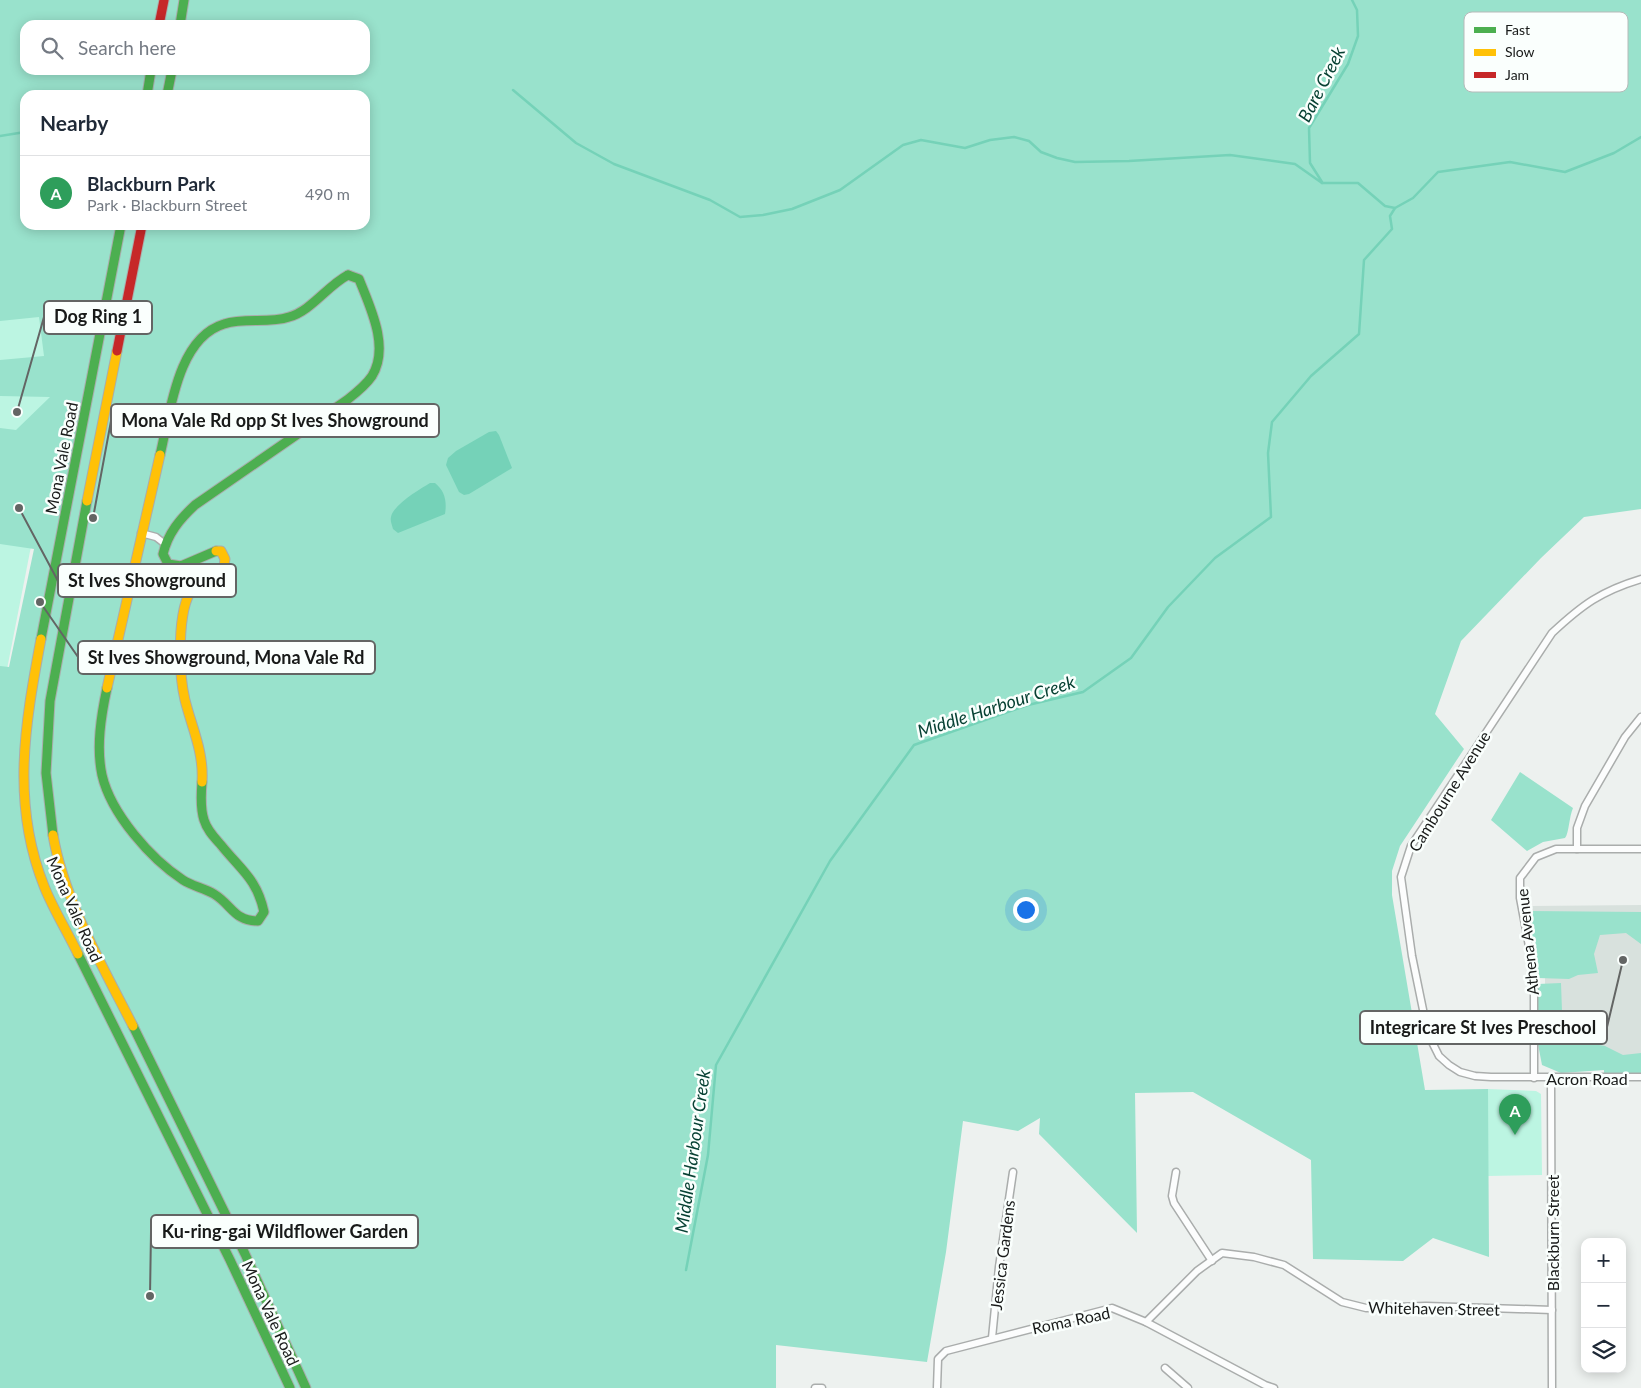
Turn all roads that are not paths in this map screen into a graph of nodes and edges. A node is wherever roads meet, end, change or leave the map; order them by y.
1 (164, 0) edge
2 (184, 0) edge
3 (160, 20) edge
4 (181, 20) edge
5 (150, 75) edge
6 (171, 75) edge
7 (147, 90) edge
8 (168, 90) edge
9 (120, 230) edge
10 (141, 230) edge
11 (141, 534) junction
12 (165, 544) junction
13 (1641, 579) edge
14 (1641, 717) edge
15 (1577, 849) junction
16 (1641, 849) edge
17 (1641, 1077) edge
18 (1534, 1078) junction
19 (1551, 1078) junction
20 (1013, 1172) dead end
21 (1176, 1172) dead end
22 (1212, 1261) junction
23 (1552, 1310) junction
24 (1146, 1322) junction
25 (992, 1338) junction
26 (1165, 1368) dead end
27 (290, 1388) edge
28 (306, 1388) edge
29 (815, 1388) edge
30 (822, 1388) edge
31 (937, 1388) edge
32 (1188, 1388) edge
33 (1274, 1388) edge
34 (1552, 1388) edge

1 - 3 main road
2 - 4 main road
5 - 7 main road
6 - 8 main road
9 - 27 main road, Mona Vale Road
10 - 28 main road, Mona Vale Road
11 - 12 street
11 - 12 main road
11 - 12 main road
13 - 18 street, Cambourne Avenue
14 - 15 street
15 - 16 street, Athena Avenue
15 - 18 street, Athena Avenue
17 - 19 street, Acron Road
18 - 19 street, Acron Road
19 - 23 street, Blackburn Street
20 - 25 street, Jessica Gardens
21 - 22 street
22 - 23 street, Whitehaven Street
22 - 24 street, Whitehaven Street
23 - 34 street, Blackburn Street
24 - 25 street, Roma Road
24 - 33 street, Roma Road
25 - 31 street, Roma Road
26 - 32 street
29 - 30 street

